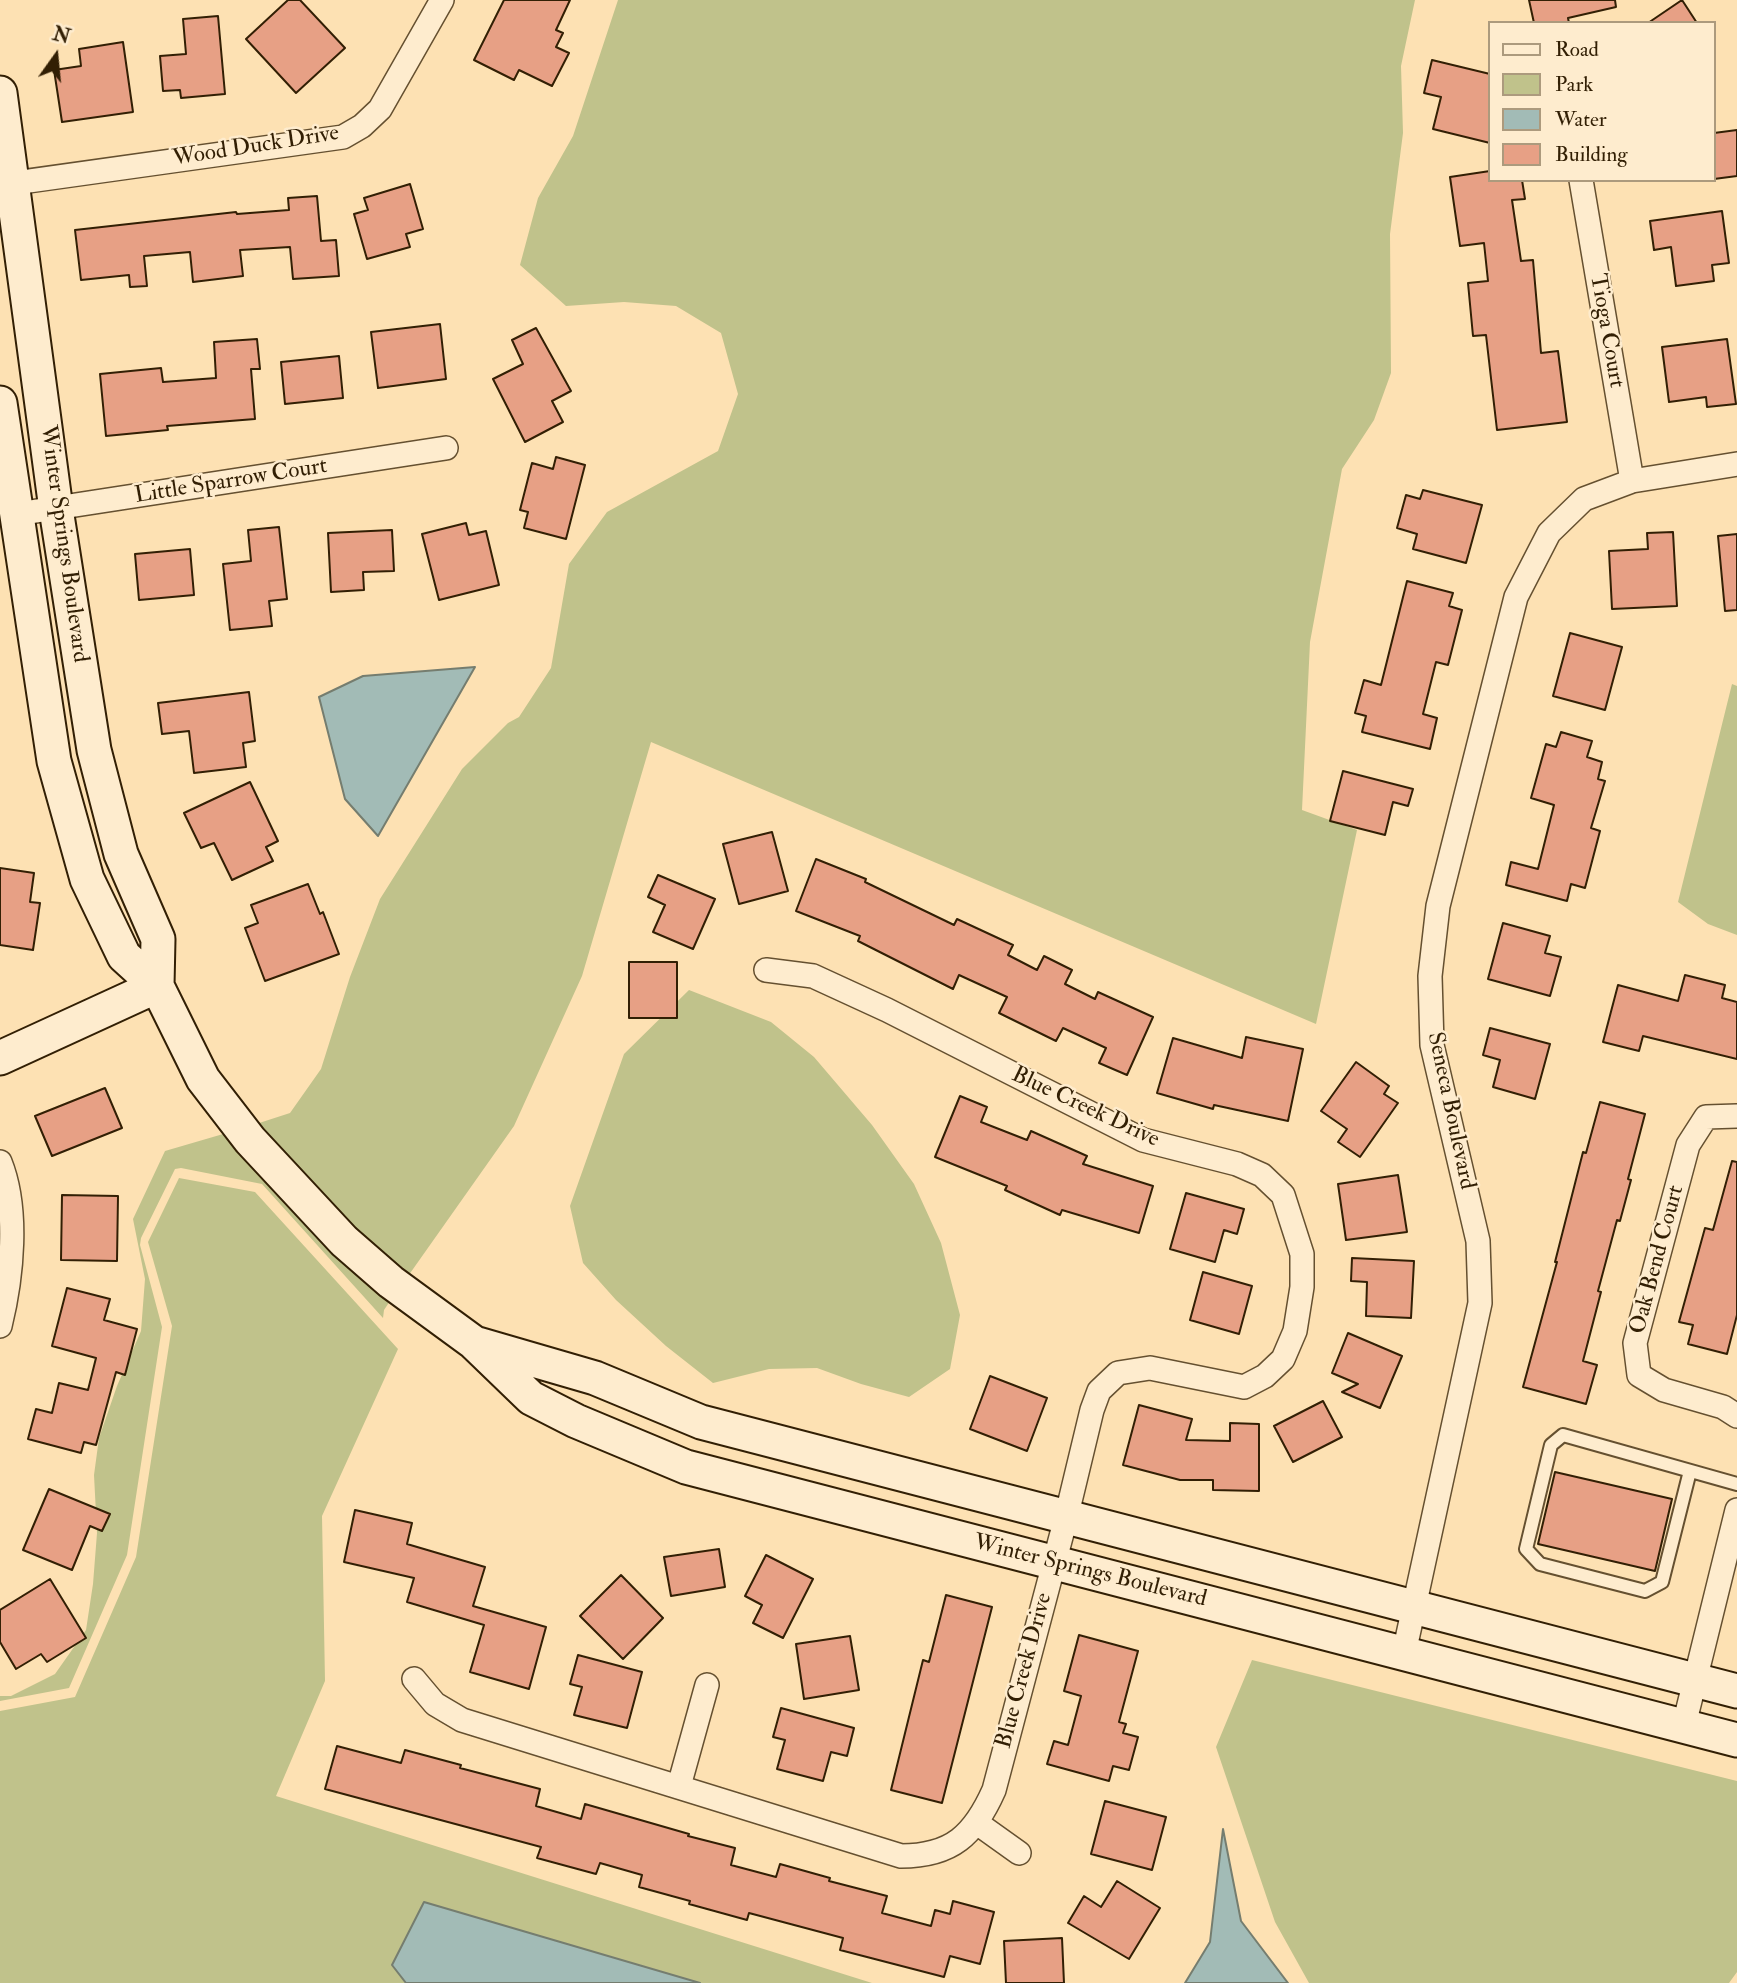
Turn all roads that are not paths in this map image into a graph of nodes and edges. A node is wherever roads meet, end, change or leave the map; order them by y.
1 (442, 0) edge
2 (0, 93) edge
3 (1581, 182) edge
4 (7, 184) edge
5 (0, 403) edge
6 (446, 449) dead end
7 (1737, 464) edge
8 (1632, 481) junction
9 (56, 509) junction
10 (16, 514) junction
11 (765, 970) dead end
12 (157, 986) junction
13 (0, 1058) edge
14 (1737, 1116) edge
15 (0, 1162) edge
16 (0, 1326) edge
17 (472, 1342) junction
18 (1737, 1416) edge
19 (726, 1429) junction
20 (1690, 1471) junction
21 (716, 1475) junction
22 (1737, 1484) edge
23 (1737, 1510) edge
24 (1066, 1518) junction
25 (1054, 1563) junction
26 (1414, 1607) junction
27 (1404, 1653) junction
28 (414, 1679) dead end
29 (1696, 1679) junction
30 (707, 1685) dead end
31 (1737, 1691) edge
32 (1685, 1725) junction
33 (1737, 1740) edge
34 (679, 1786) junction
35 (977, 1822) junction
36 (1019, 1853) dead end

1 - 4 street, Wood Duck Drive
2 - 4 street, Winter Springs Boulevard
3 - 8 street, Tioga Court
4 - 9 street, Winter Springs Boulevard
5 - 10 street, Winter Springs Boulevard
6 - 9 street, Little Sparrow Court
7 - 8 street, Seneca Boulevard
8 - 26 street, Seneca Boulevard
9 - 10 street, Little Sparrow Court
9 - 12 street, Winter Springs Boulevard
10 - 12 street, Winter Springs Boulevard
11 - 24 street, Blue Creek Drive
12 - 13 street
12 - 17 street, Winter Springs Boulevard
14 - 18 street, Oak Bend Court
15 - 16 street
17 - 19 street, Winter Springs Boulevard
17 - 21 street, Winter Springs Boulevard
19 - 21 street
19 - 24 street, Winter Springs Boulevard
20 - 20 lane
20 - 22 lane
21 - 25 street, Winter Springs Boulevard
23 - 29 street
24 - 25 street, Blue Creek Drive
24 - 26 street, Winter Springs Boulevard
25 - 27 street, Winter Springs Boulevard
25 - 35 street, Blue Creek Drive
26 - 27 street, Seneca Boulevard
26 - 29 street, Winter Springs Boulevard
27 - 32 street, Winter Springs Boulevard
28 - 34 street, Blue Creek Drive
29 - 31 street, Winter Springs Boulevard
29 - 32 street
30 - 34 street
32 - 33 street, Winter Springs Boulevard
34 - 35 street, Blue Creek Drive
35 - 36 street

